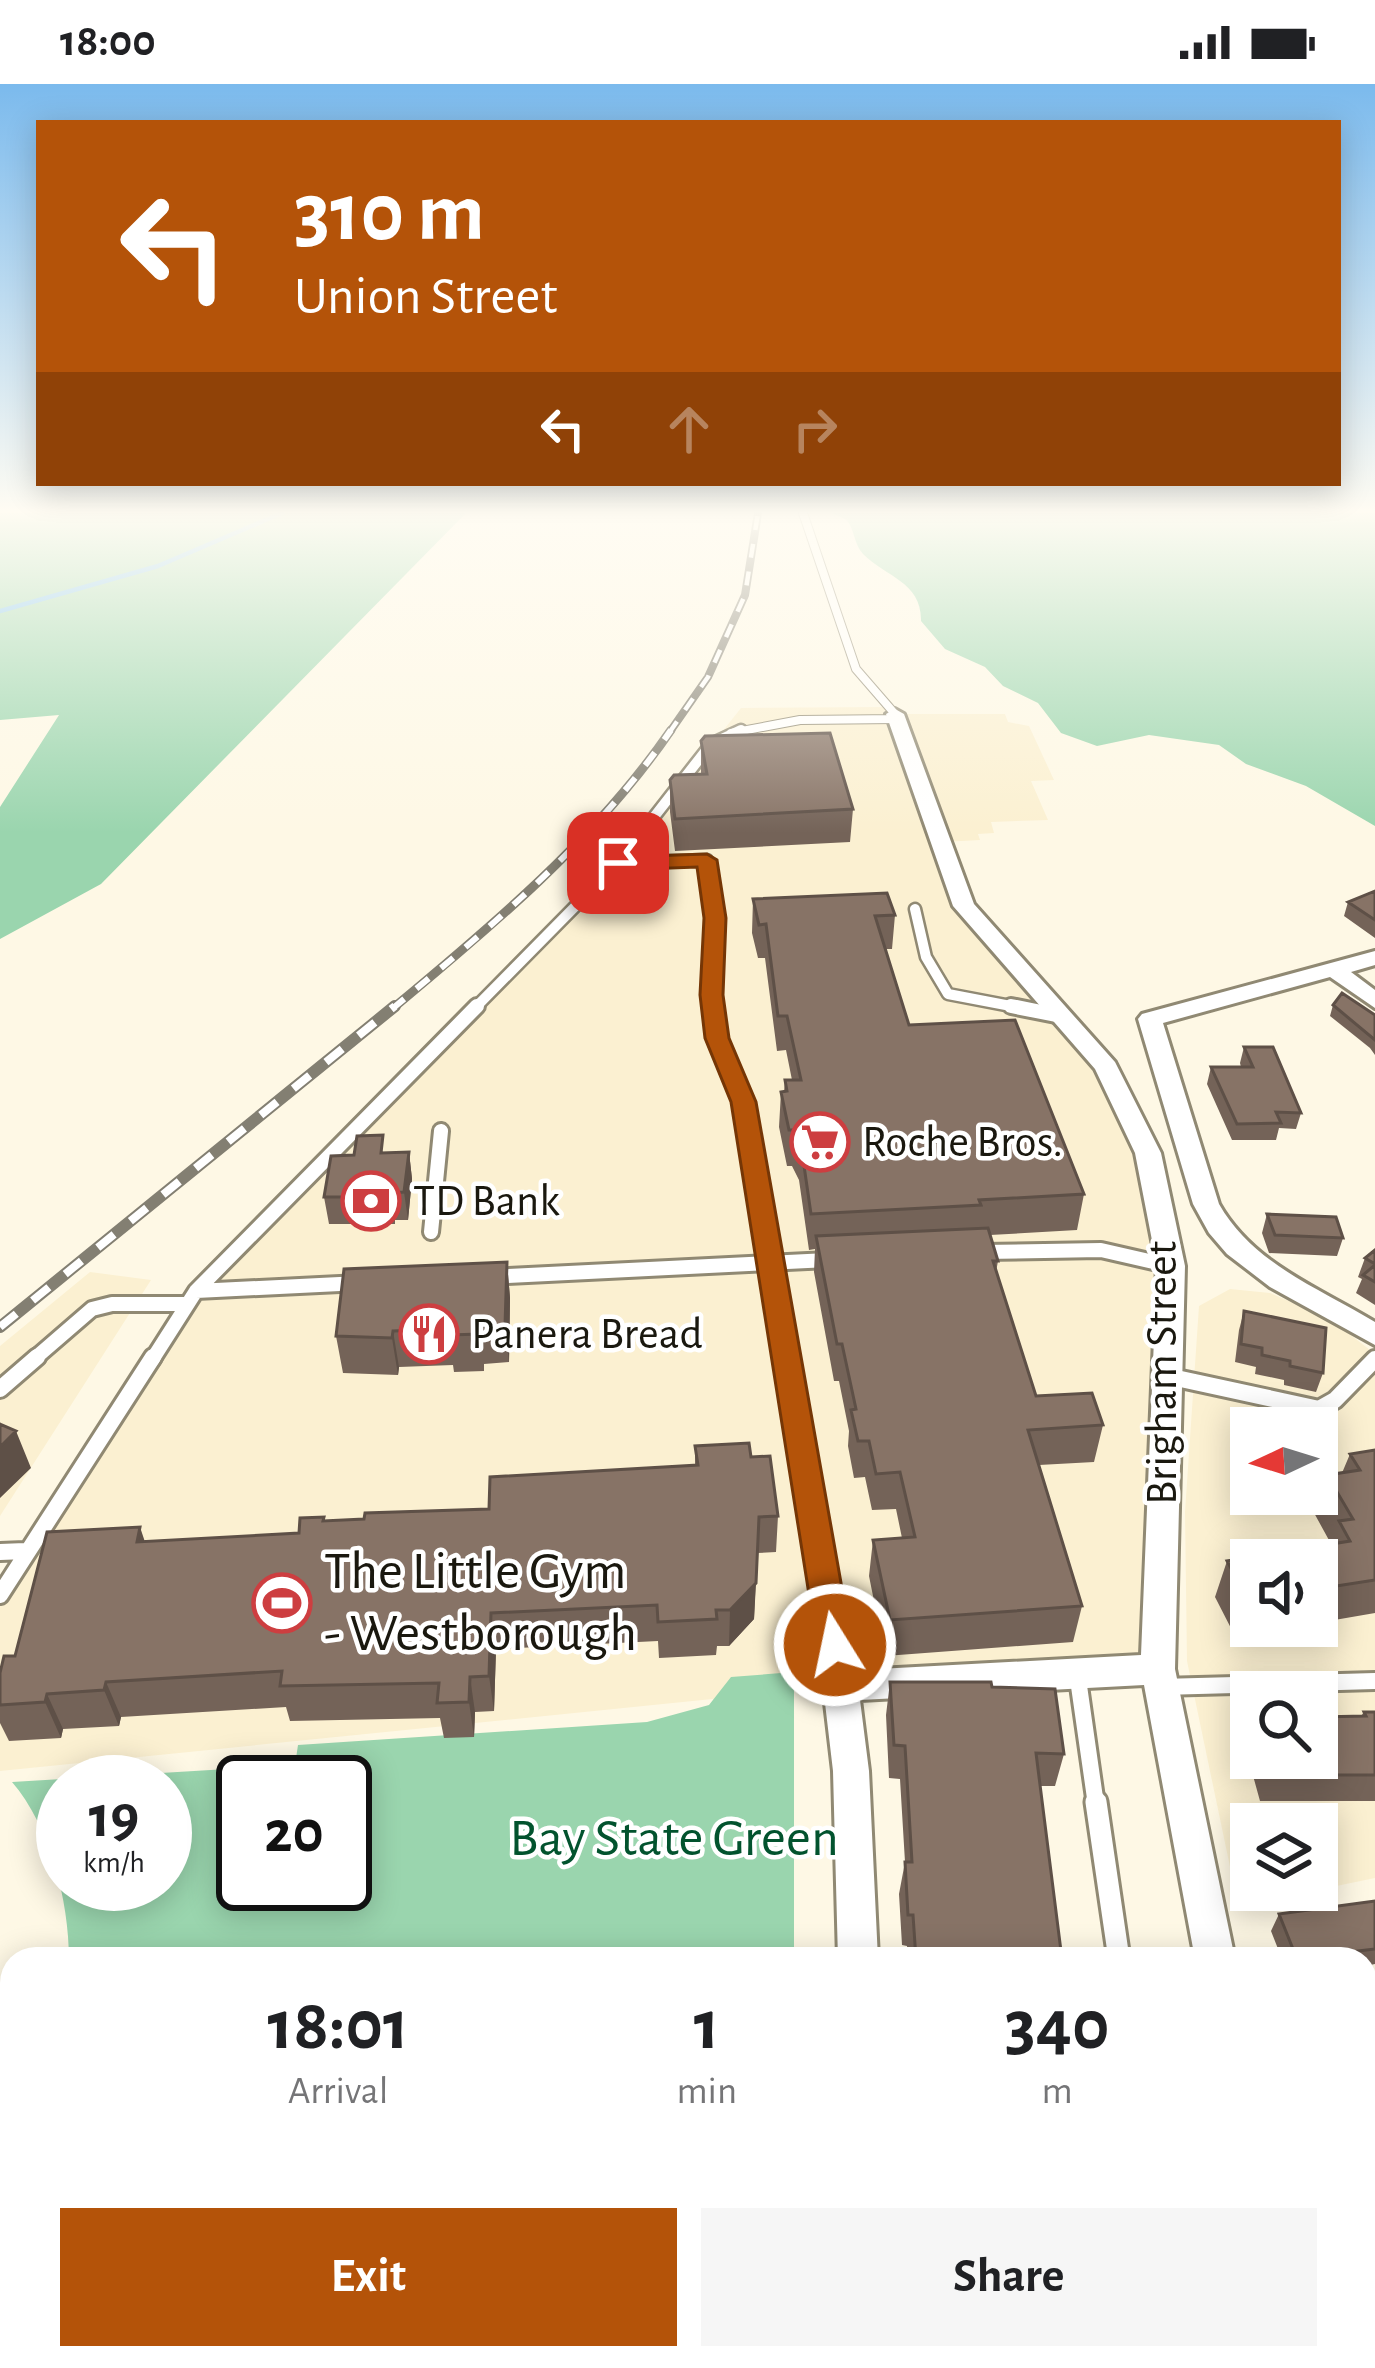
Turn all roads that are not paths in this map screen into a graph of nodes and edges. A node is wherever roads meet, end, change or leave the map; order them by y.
1 (839, 620) edge
2 (896, 717) junction
3 (618, 863) junction
4 (915, 909) dead end
5 (1375, 958) edge
6 (1333, 969) junction
7 (1375, 1000) edge
8 (1061, 1016) junction
9 (441, 1131) dead end
10 (431, 1232) dead end
11 (962, 1253) edge
12 (842, 1259) edge
13 (770, 1262) junction
14 (1172, 1266) junction
15 (483, 1277) edge
16 (388, 1282) edge
17 (191, 1298) junction
18 (1375, 1335) edge
19 (1375, 1359) edge
20 (1167, 1376) junction
21 (0, 1389) edge
22 (25, 1551) junction
23 (0, 1552) edge
24 (0, 1595) edge
25 (1077, 1672) junction
26 (1159, 1678) junction
27 (1375, 1681) edge
28 (842, 1686) junction
29 (858, 1947) edge
30 (1117, 1947) edge
31 (1213, 1947) edge

1 - 2 lane
2 - 3 lane
2 - 8 street, Brigham Street
3 - 13 lane
3 - 17 lane
4 - 8 lane
5 - 6 street
6 - 7 street
6 - 18 street
8 - 14 street, Brigham Street
9 - 10 lane
11 - 14 lane
12 - 13 lane
13 - 15 lane
13 - 28 lane
14 - 20 street, Brigham Street
16 - 17 lane
17 - 21 lane
17 - 22 lane
19 - 20 lane
20 - 26 street, Brigham Street
22 - 23 lane
22 - 24 lane
25 - 26 street
25 - 28 street
25 - 30 lane
26 - 27 lane
26 - 31 street, Brigham Street
28 - 29 street

